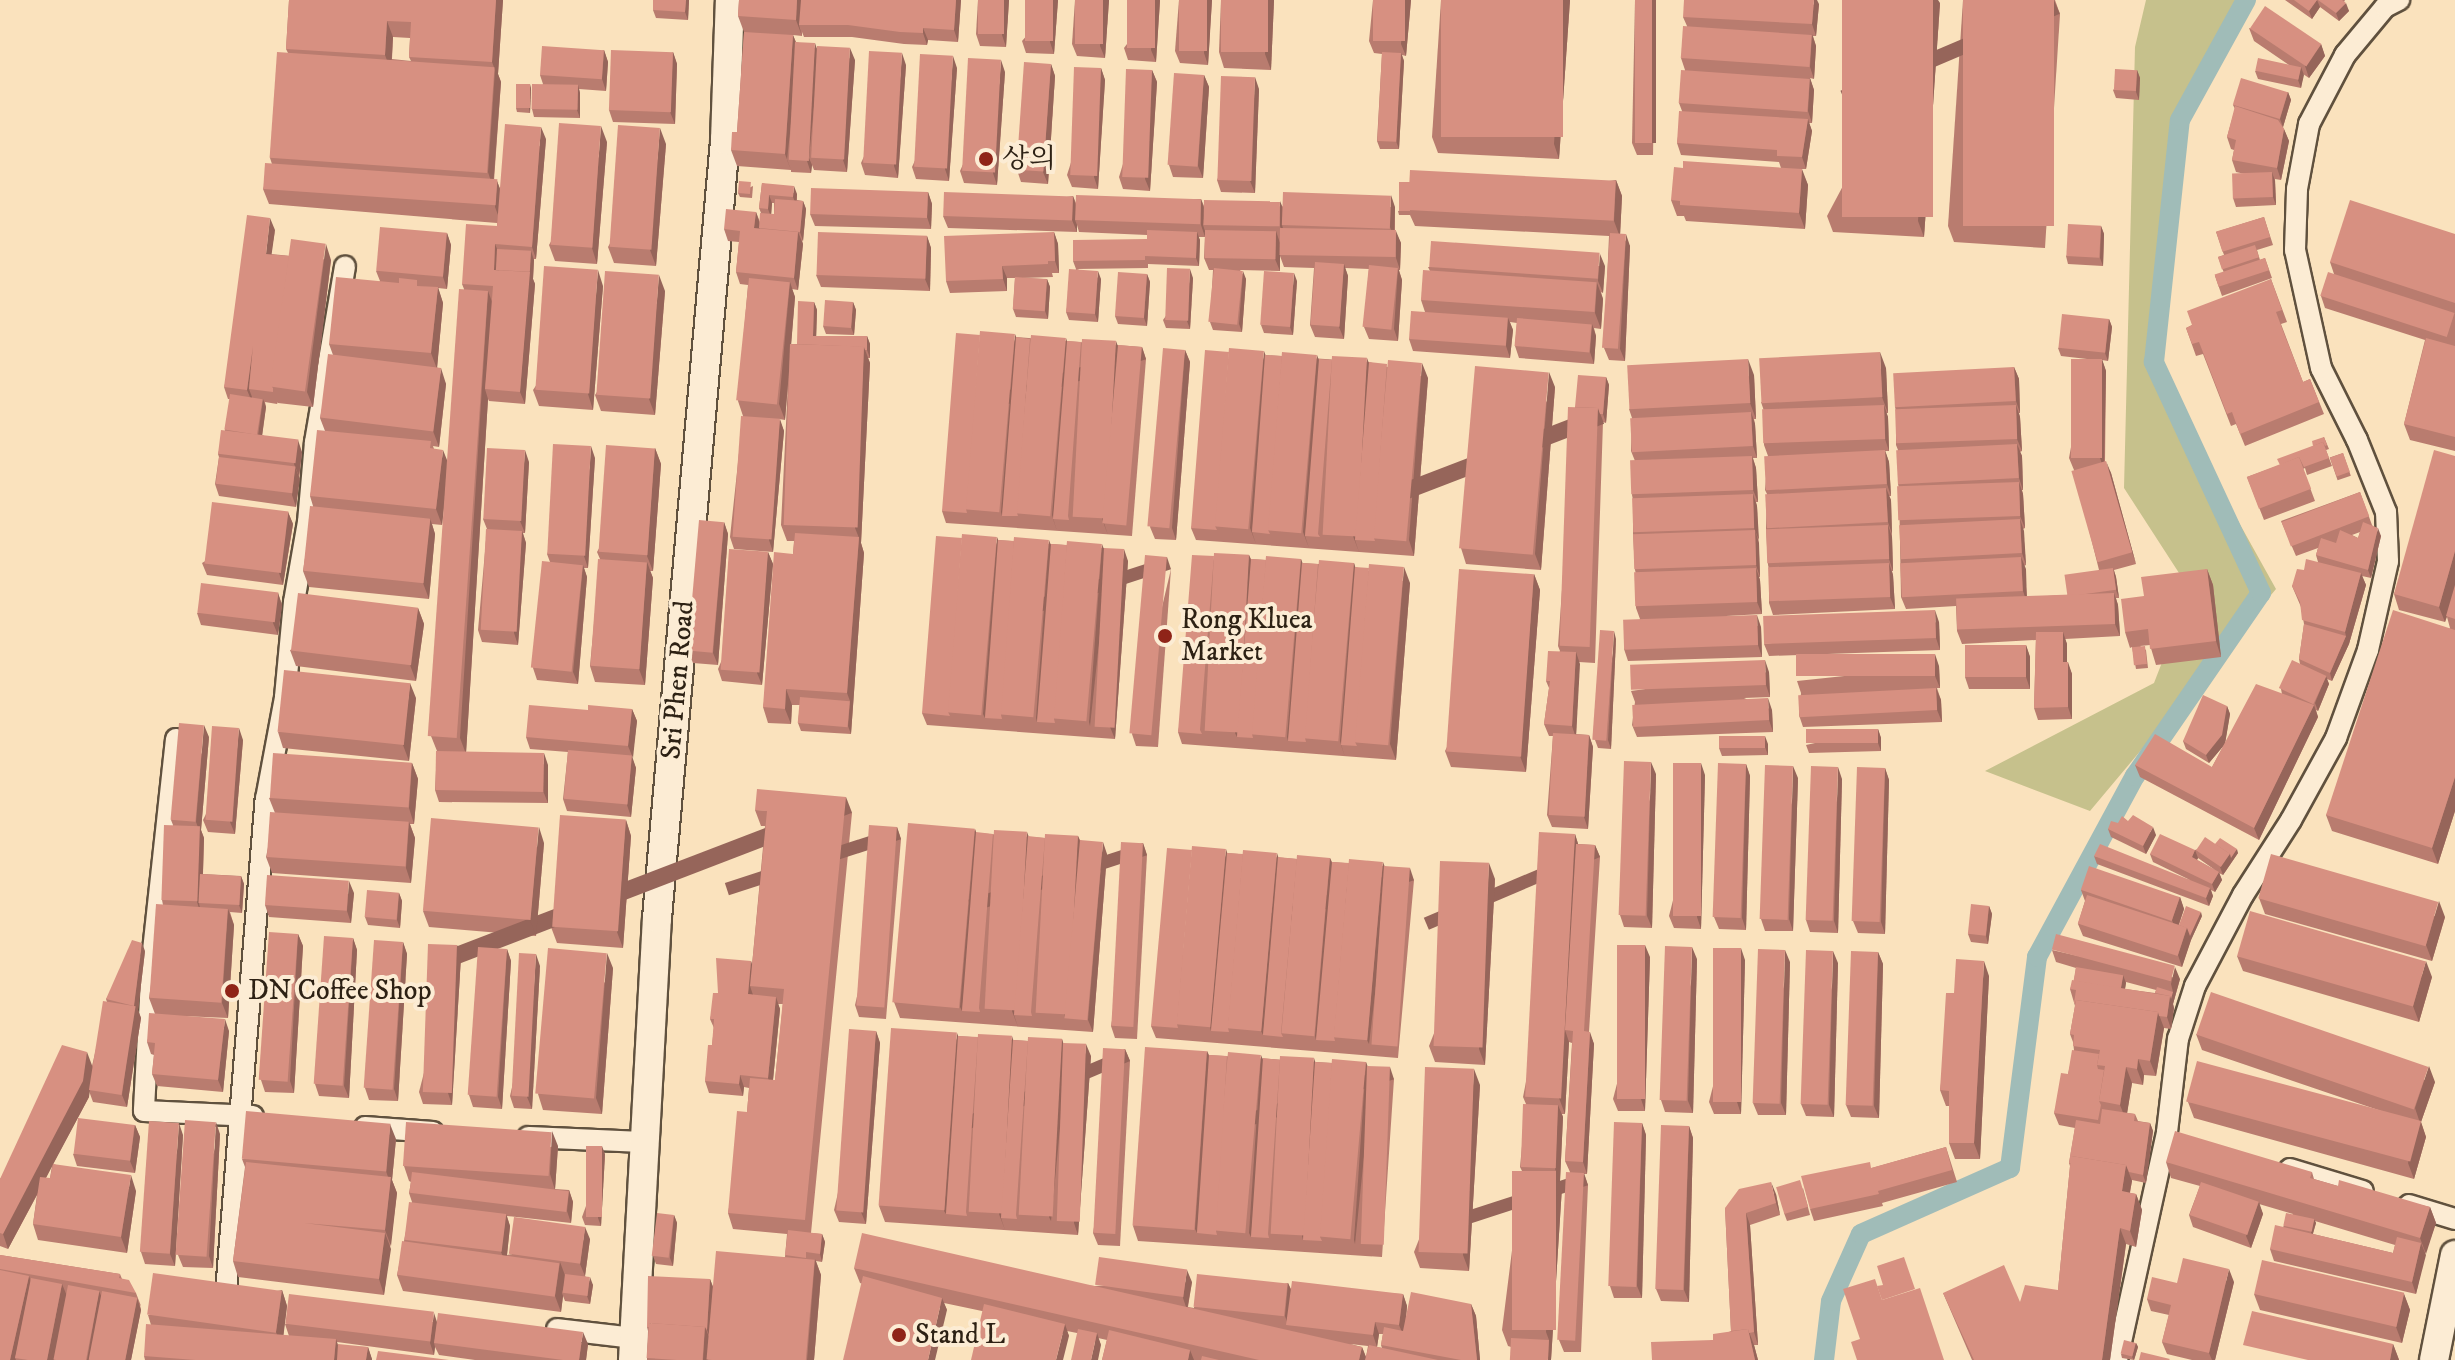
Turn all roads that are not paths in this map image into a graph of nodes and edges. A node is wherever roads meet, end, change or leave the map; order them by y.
1 (730, 0) edge
2 (2399, 0) edge
3 (345, 267) dead end
4 (176, 739) edge
5 (241, 1114) junction
6 (271, 1118) edge
7 (345, 1125) edge
8 (449, 1133) edge
9 (509, 1136) edge
10 (644, 1142) junction
11 (2273, 1164) edge
12 (2455, 1219) edge
13 (2455, 1255) edge
14 (227, 1292) edge
15 (2450, 1317) edge
16 (540, 1327) edge
17 (633, 1349) edge
18 (2117, 1360) edge
19 (2434, 1360) edge

1 - 10 main road, Sri Phen Road
2 - 18 street
3 - 5 street
4 - 5 street
5 - 6 street
5 - 14 street
7 - 8 street
9 - 10 street
10 - 17 main road, Sri Phen Road
11 - 12 street
13 - 15 main road
15 - 19 main road
16 - 17 street

